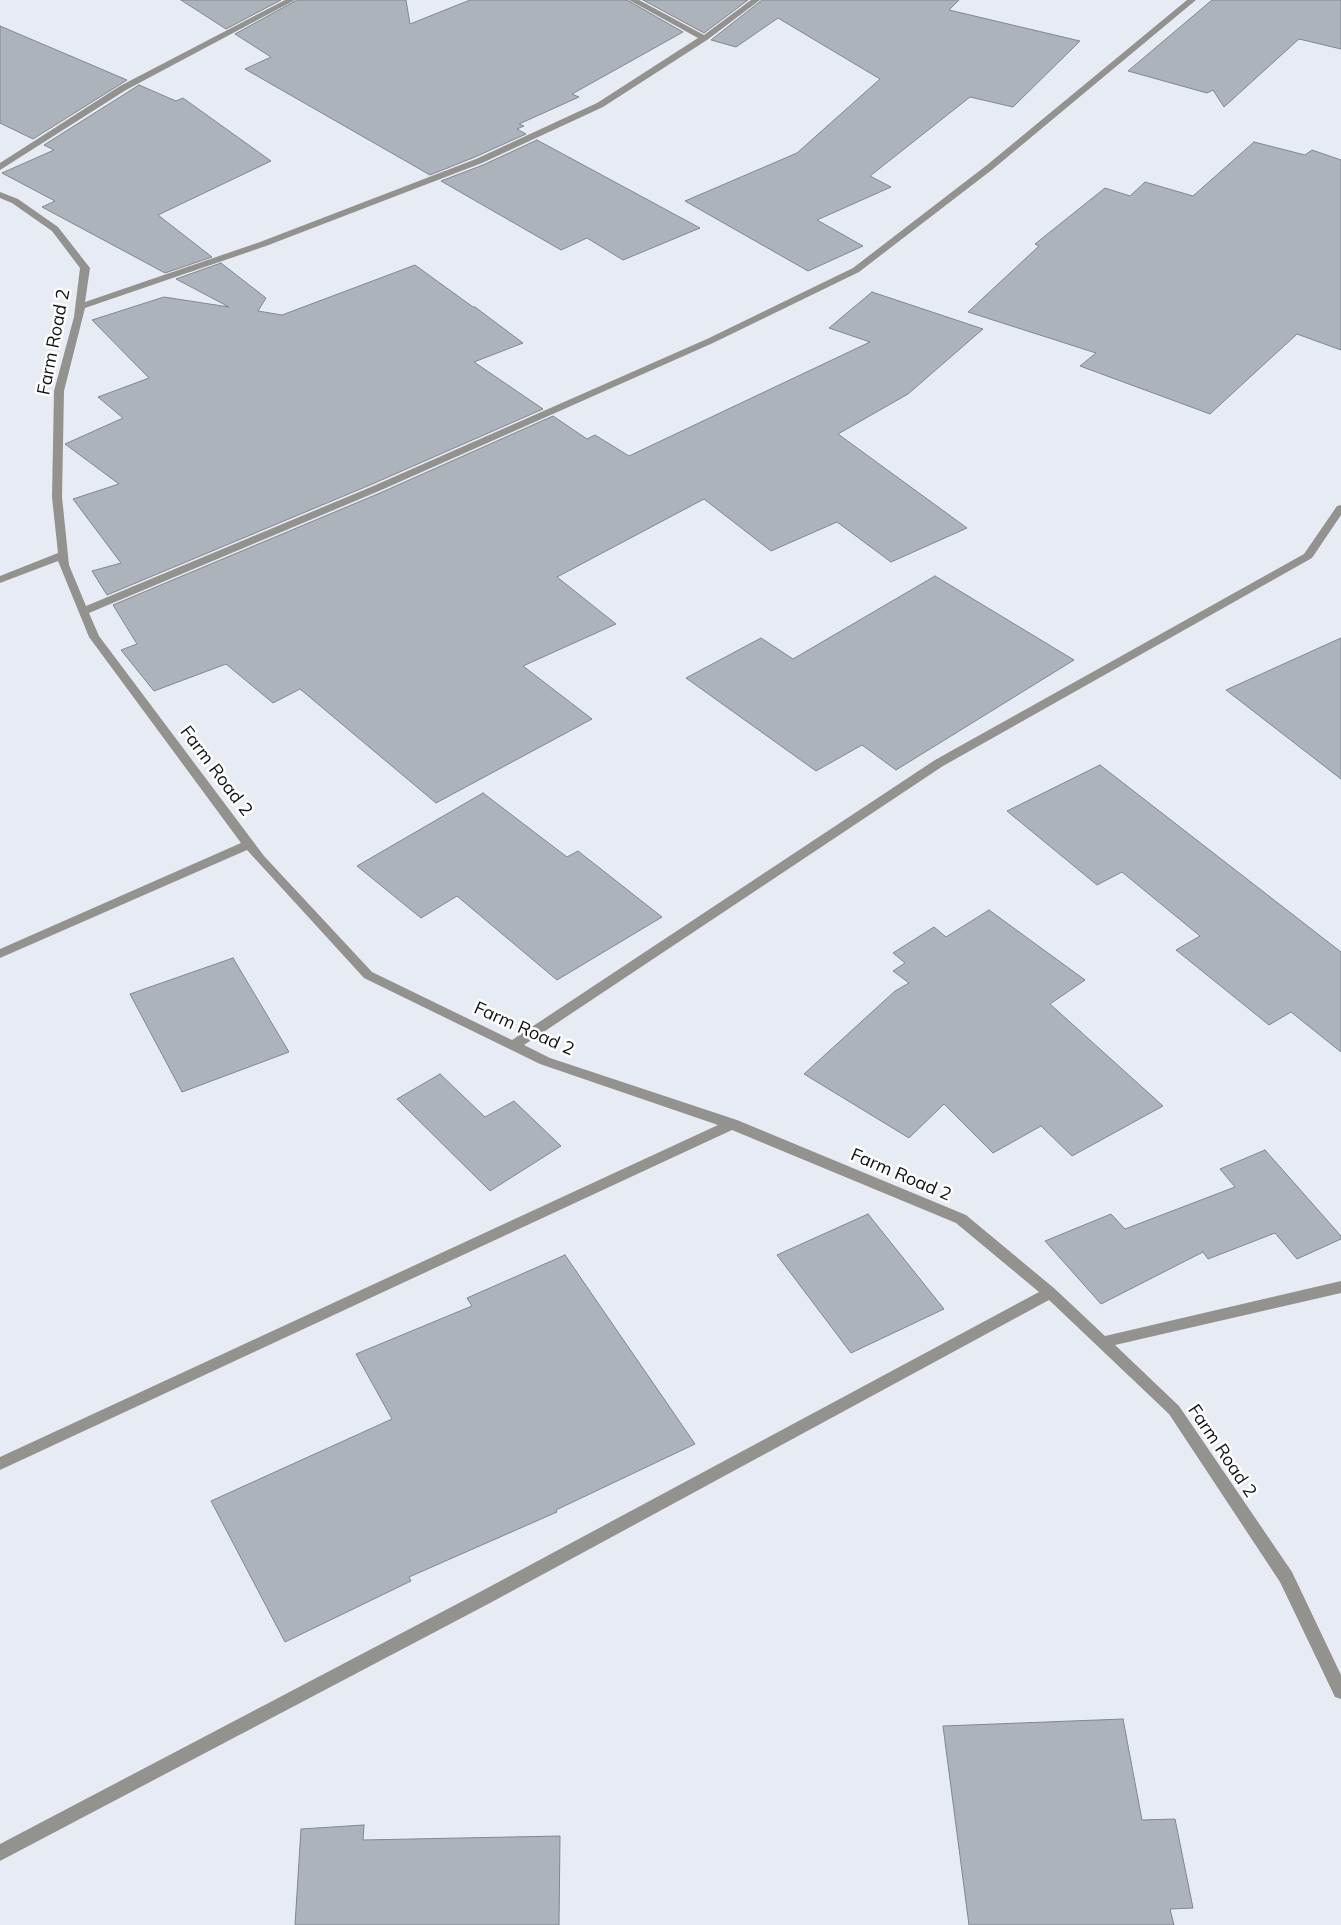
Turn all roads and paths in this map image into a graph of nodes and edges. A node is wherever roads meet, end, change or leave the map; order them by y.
1 (290, 0) edge
2 (633, 0) edge
3 (756, 0) edge
4 (1192, 0) edge
5 (704, 38) junction
6 (0, 167) edge
7 (0, 195) edge
8 (80, 307) junction
9 (1341, 508) edge
10 (63, 554) junction
11 (0, 580) edge
12 (84, 611) junction
13 (249, 844) junction
14 (0, 954) edge
15 (514, 1046) junction
16 (732, 1124) junction
17 (1341, 1288) edge
18 (1050, 1293) junction
19 (1103, 1342) junction
20 (0, 1464) edge
21 (1341, 1692) edge
22 (0, 1853) edge

1 - 6 street
2 - 5 street
3 - 5 street
4 - 12 street
5 - 8 street
7 - 8 street, Farm Road 2
8 - 10 street, Farm Road 2
9 - 15 street
10 - 11 street
10 - 12 street, Farm Road 2
12 - 13 street, Farm Road 2
13 - 14 street
13 - 15 street, Farm Road 2
15 - 16 street, Farm Road 2
16 - 18 street, Farm Road 2
16 - 20 street
17 - 19 street
18 - 19 street, Farm Road 2
18 - 22 street
19 - 21 street, Farm Road 2

